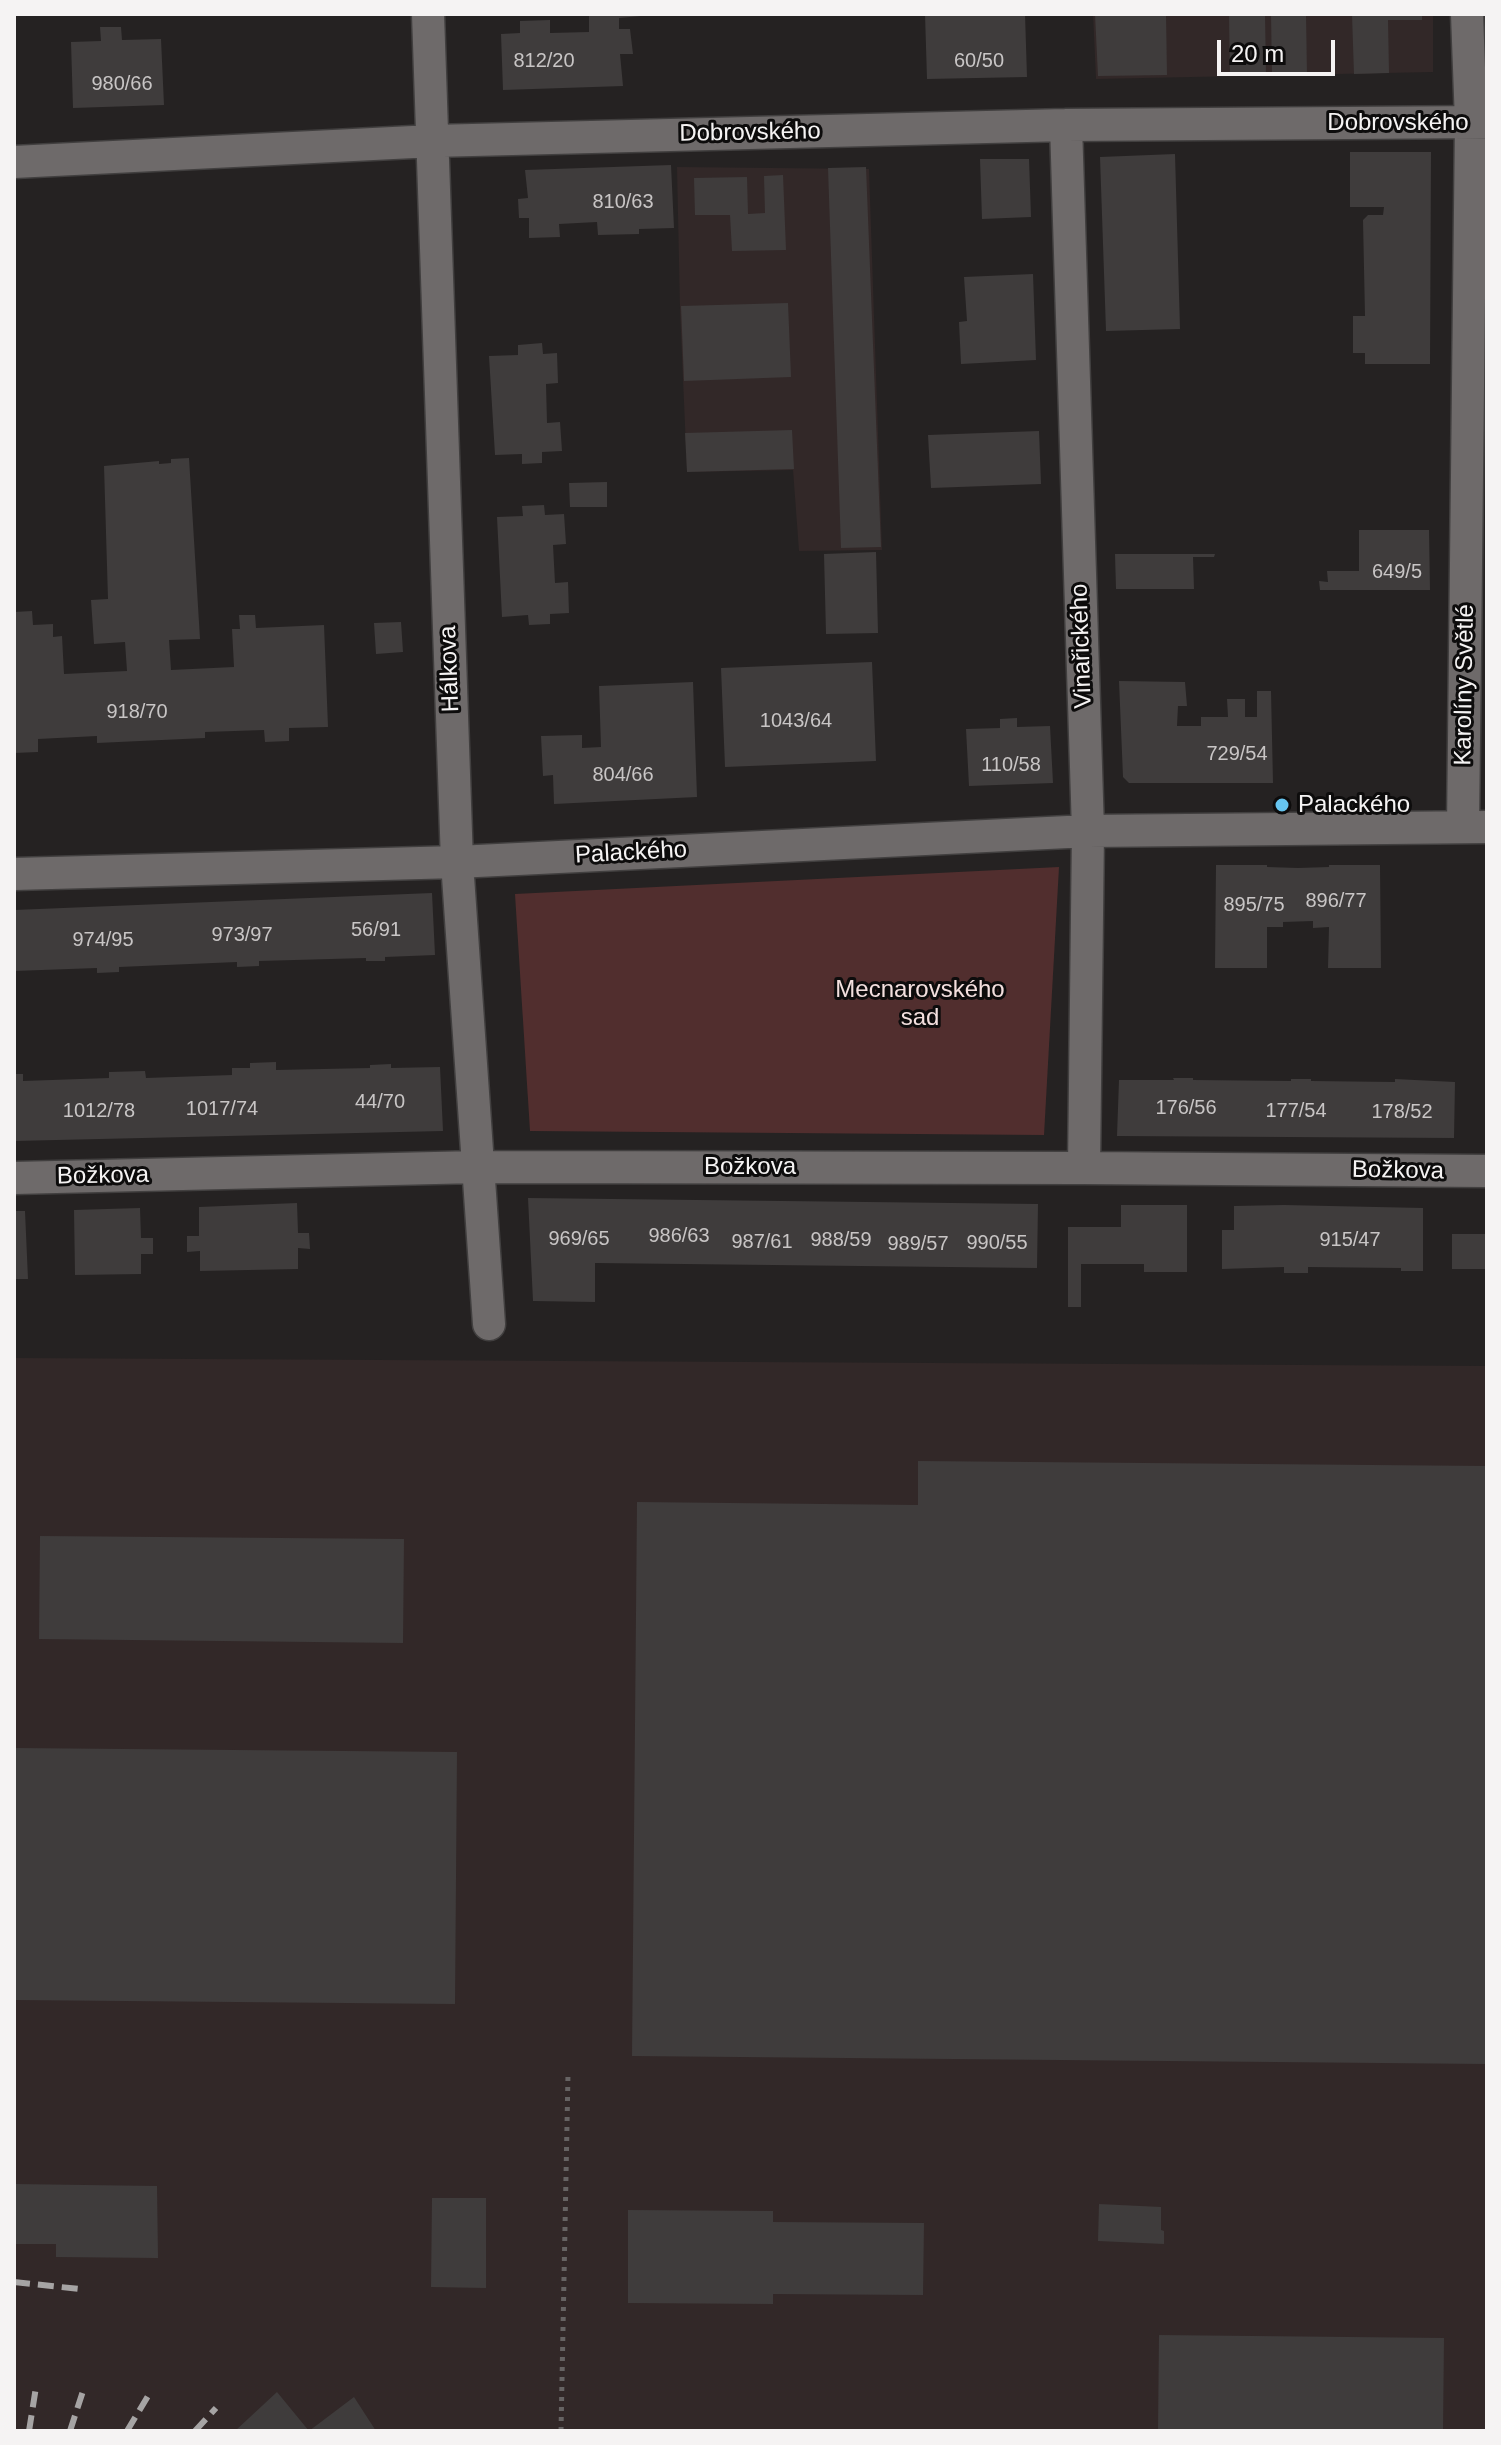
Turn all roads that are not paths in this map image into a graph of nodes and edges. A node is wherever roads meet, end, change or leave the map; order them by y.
1 (428, 14) edge
2 (1467, 14) edge
3 (1479, 122) edge
4 (1066, 125) junction
5 (433, 141) junction
6 (14, 162) edge
7 (1475, 827) edge
8 (1088, 831) junction
9 (457, 862) junction
10 (14, 874) edge
11 (477, 1167) junction
12 (1084, 1168) junction
13 (1487, 1171) edge
14 (14, 1178) edge
15 (489, 1324) dead end

1 - 5 street, Hálkova
2 - 3 street, Karolíny Světlé
3 - 4 street, Dobrovského
3 - 7 street, Karolíny Světlé
4 - 5 street, Dobrovského
4 - 8 street, Vinařického
5 - 6 street, Dobrovského
5 - 9 street, Hálkova
7 - 8 street, Palackého
8 - 9 street, Palackého
8 - 12 street, Vinařického
9 - 10 street, Palackého
9 - 11 street, Hálkova
11 - 12 street, Božkova
11 - 14 street, Božkova
11 - 15 street, Hálkova
12 - 13 street, Božkova

